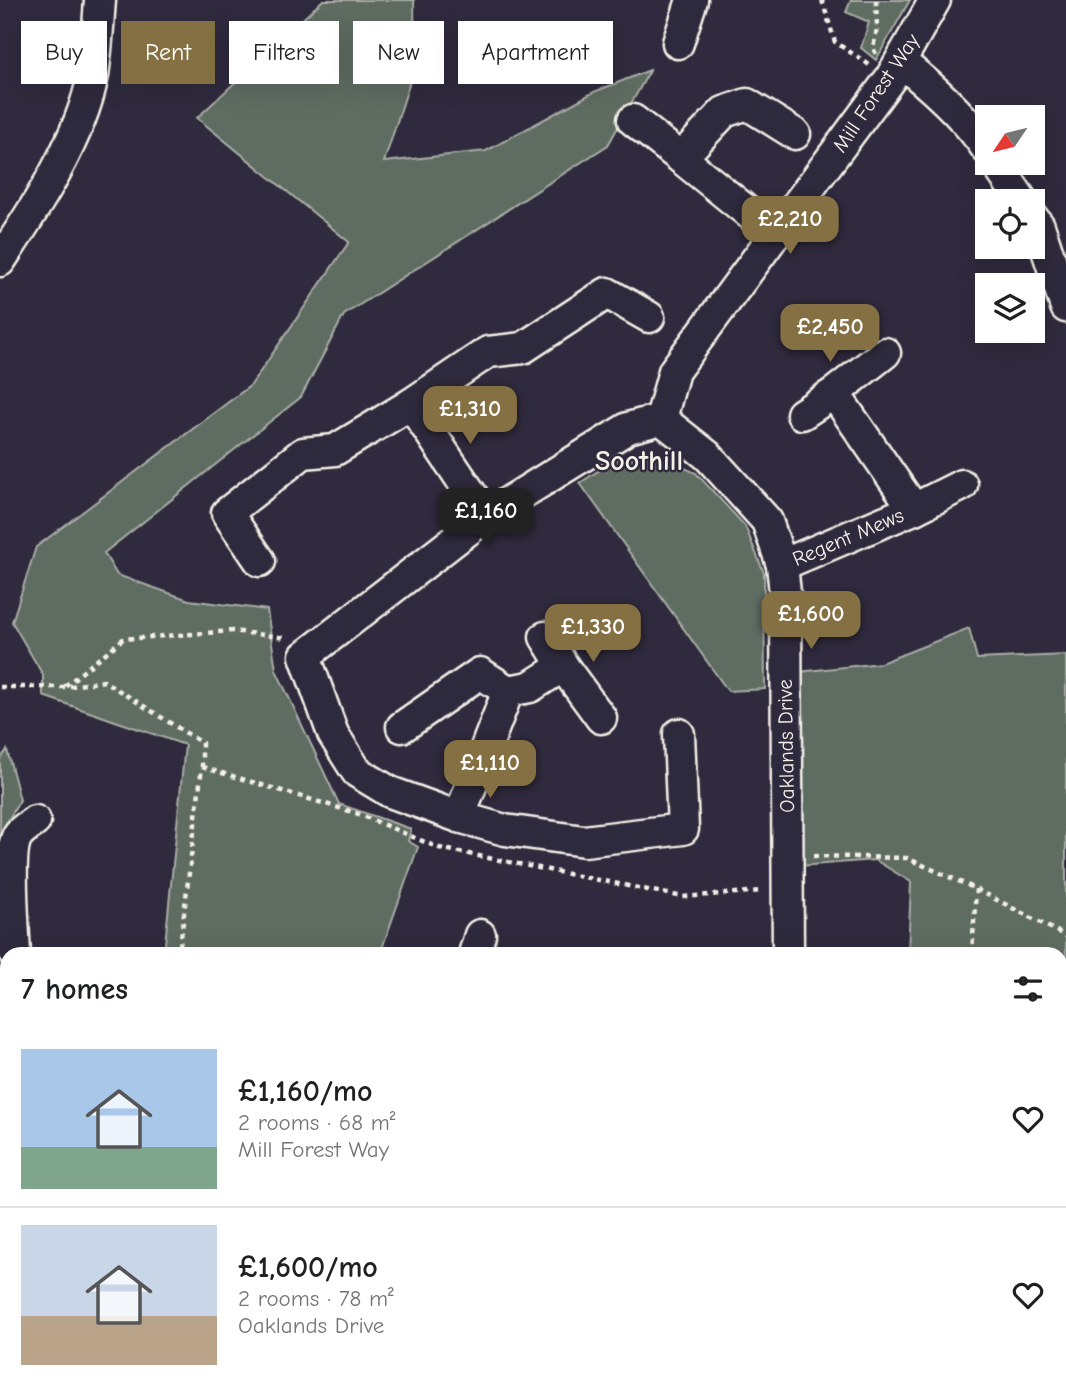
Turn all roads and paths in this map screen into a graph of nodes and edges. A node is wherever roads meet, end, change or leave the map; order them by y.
1 (100, 0) edge
2 (692, 0) edge
3 (822, 0) edge
4 (935, 0) edge
5 (678, 43) dead end
6 (901, 75) junction
7 (633, 120) dead end
8 (975, 131) edge
9 (795, 134) dead end
10 (681, 158) junction
11 (775, 234) junction
12 (1045, 244) edge
13 (0, 261) edge
14 (1066, 307) edge
15 (649, 317) dead end
16 (885, 353) dead end
17 (834, 393) junction
18 (411, 404) junction
19 (802, 414) dead end
20 (661, 419) junction
21 (962, 485) dead end
22 (914, 509) junction
23 (486, 516) junction
24 (260, 561) dead end
25 (782, 565) junction
26 (545, 636) dead end
27 (314, 650) junction
28 (563, 666) junction
29 (0, 687) edge
30 (65, 687) junction
31 (508, 691) junction
32 (601, 718) dead end
33 (402, 727) dead end
34 (679, 734) dead end
35 (459, 817) junction
36 (35, 821) dead end
37 (976, 889) dead end
38 (1012, 908) dead end
39 (1066, 936) edge
40 (15, 947) edge
41 (180, 947) edge
42 (788, 947) edge
43 (972, 947) edge

1 - 13 street
2 - 5 street
3 - 6 path
4 - 6 street, Mill Forest Way
6 - 8 street
6 - 11 street, Mill Forest Way
7 - 10 street
9 - 10 street
10 - 11 street
11 - 20 street, Mill Forest Way
12 - 14 street
15 - 18 street
16 - 17 street
17 - 19 street
17 - 22 street, Regent Mews
18 - 23 street
18 - 24 street
20 - 23 street
20 - 25 street, Oaklands Drive
21 - 22 street, Regent Mews
22 - 25 street, Regent Mews
23 - 27 street
25 - 42 street, Oaklands Drive
26 - 28 street
27 - 30 path
27 - 35 street
28 - 31 street
28 - 32 street
29 - 30 path
30 - 41 path
31 - 33 street
31 - 35 street
34 - 35 street
36 - 40 street
37 - 43 path
38 - 39 path

